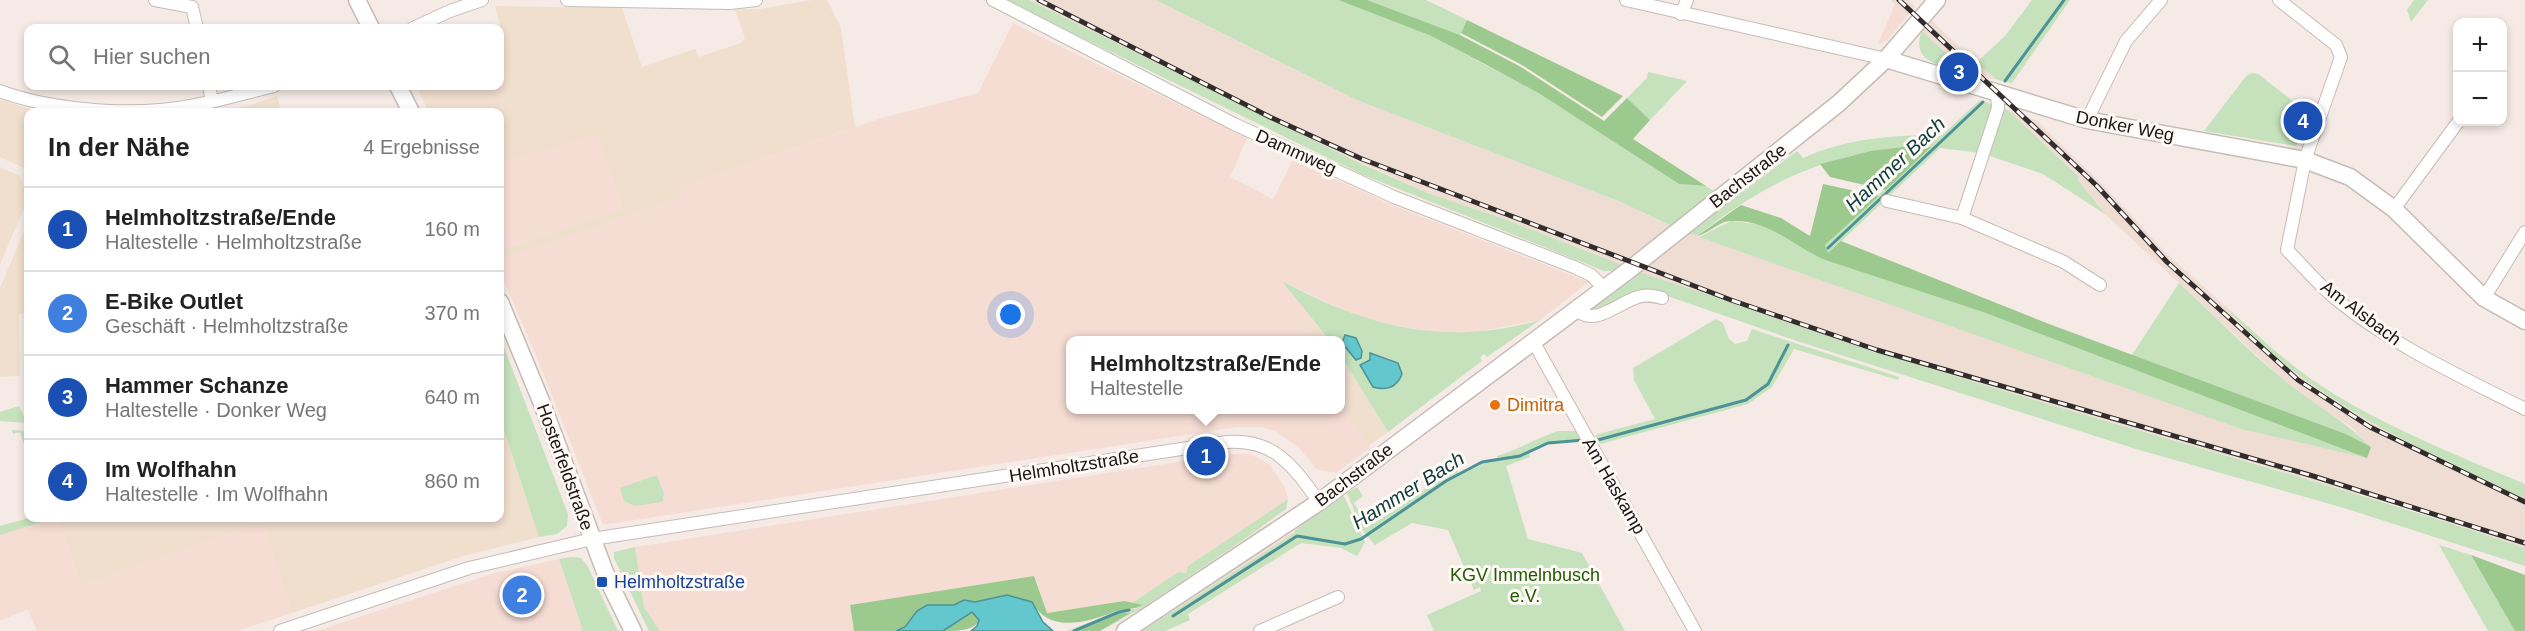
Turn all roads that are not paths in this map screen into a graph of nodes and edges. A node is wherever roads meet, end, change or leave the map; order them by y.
1 (155, 0) edge
2 (357, 0) edge
3 (482, 0) edge
4 (567, 0) edge
5 (756, 0) edge
6 (993, 0) edge
7 (1626, 0) edge
8 (1687, 0) edge
9 (1937, 0) edge
10 (2161, 0) edge
11 (2279, 0) edge
12 (1681, 14) junction
13 (196, 24) edge
14 (369, 24) edge
15 (422, 24) edge
16 (1886, 59) junction
17 (210, 90) edge
18 (257, 90) edge
19 (400, 90) edge
20 (0, 91) edge
21 (1997, 93) junction
22 (212, 101) junction
23 (93, 108) edge
24 (172, 108) edge
25 (409, 108) edge
26 (2087, 120) junction
27 (2455, 126) edge
28 (2305, 160) junction
29 (1887, 201) dead end
30 (2394, 209) junction
31 (1962, 218) junction
32 (2525, 232) edge
33 (2100, 285) dead end
34 (1605, 289) junction
35 (1662, 298) dead end
36 (2484, 298) junction
37 (1576, 310) junction
38 (504, 312) edge
39 (2525, 321) edge
40 (1533, 341) junction
41 (2525, 409) edge
42 (1319, 502) junction
43 (592, 539) junction
44 (1338, 597) dead end
45 (280, 631) edge
46 (633, 631) edge
47 (1125, 631) edge
48 (1260, 631) edge
49 (1695, 631) edge

1 - 13 street
2 - 14 street
3 - 15 street
4 - 5 street
6 - 34 street, Dammweg
7 - 12 street, Donker Weg
8 - 12 street
9 - 16 street, Bachstraße
10 - 26 street
11 - 28 street
12 - 16 street, Donker Weg
16 - 21 street, Donker Weg
16 - 34 street, Bachstraße
17 - 22 street
18 - 22 street
19 - 25 street
20 - 23 street
21 - 26 street, Donker Weg
21 - 31 street
22 - 24 street
26 - 28 street, Donker Weg
27 - 30 street
28 - 30 street, Donker Weg
28 - 41 street, Am Alsbach
29 - 31 street
30 - 36 street, Donker Weg
31 - 33 street
32 - 36 street
34 - 37 street, Bachstraße
35 - 37 street
36 - 39 street, Donker Weg
37 - 40 street, Bachstraße
38 - 43 street, Hosterfeldstraße
40 - 42 street, Bachstraße
40 - 49 street, Am Haskamp
42 - 43 street, Helmholtzstraße
42 - 47 street, Bachstraße
43 - 45 street, Helmholtzstraße
43 - 46 street, Hosterfeldstraße
44 - 48 street

